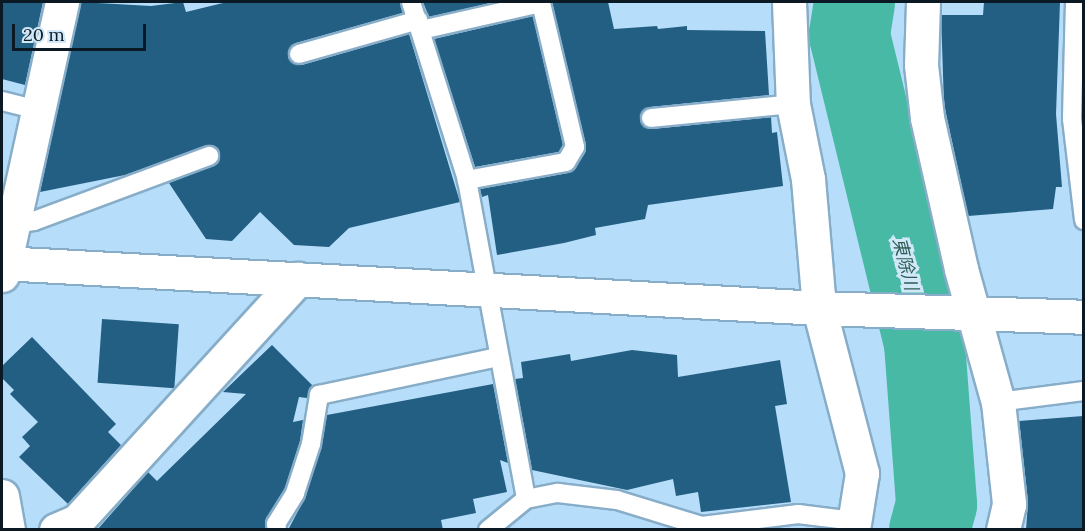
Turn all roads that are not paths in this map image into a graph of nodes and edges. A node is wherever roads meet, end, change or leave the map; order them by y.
1 (62, 2) edge
2 (411, 2) edge
3 (789, 2) edge
4 (923, 2) edge
5 (1075, 2) edge
6 (1079, 23) edge
7 (419, 25) junction
8 (299, 54) dead end
9 (2, 101) edge
10 (793, 104) junction
11 (38, 110) junction
12 (651, 118) dead end
13 (209, 156) dead end
14 (467, 180) junction
15 (1083, 220) edge
16 (13, 224) junction
17 (3, 267) edge
18 (298, 279) junction
19 (484, 289) junction
20 (819, 308) junction
21 (973, 312) junction
22 (1083, 317) edge
23 (498, 357) junction
24 (1083, 391) edge
25 (998, 402) junction
26 (2, 496) edge
27 (526, 499) junction
28 (854, 525) edge
29 (8, 530) edge
30 (57, 530) edge
31 (278, 530) edge
32 (488, 530) edge
33 (1004, 530) edge

1 - 11 street
2 - 7 lane
3 - 10 street
4 - 21 street
5 - 6 lane
6 - 15 lane
7 - 8 lane
7 - 14 lane
7 - 14 lane
9 - 11 lane
10 - 12 lane
10 - 20 street
11 - 16 street
13 - 16 lane
14 - 19 lane
16 - 17 street
17 - 18 street
18 - 19 street
18 - 30 street
19 - 20 street
19 - 23 lane
20 - 21 street
20 - 28 street
21 - 22 street
21 - 25 street
23 - 27 lane
23 - 31 lane
24 - 25 lane
25 - 33 street
26 - 29 street
27 - 28 lane
27 - 32 lane

